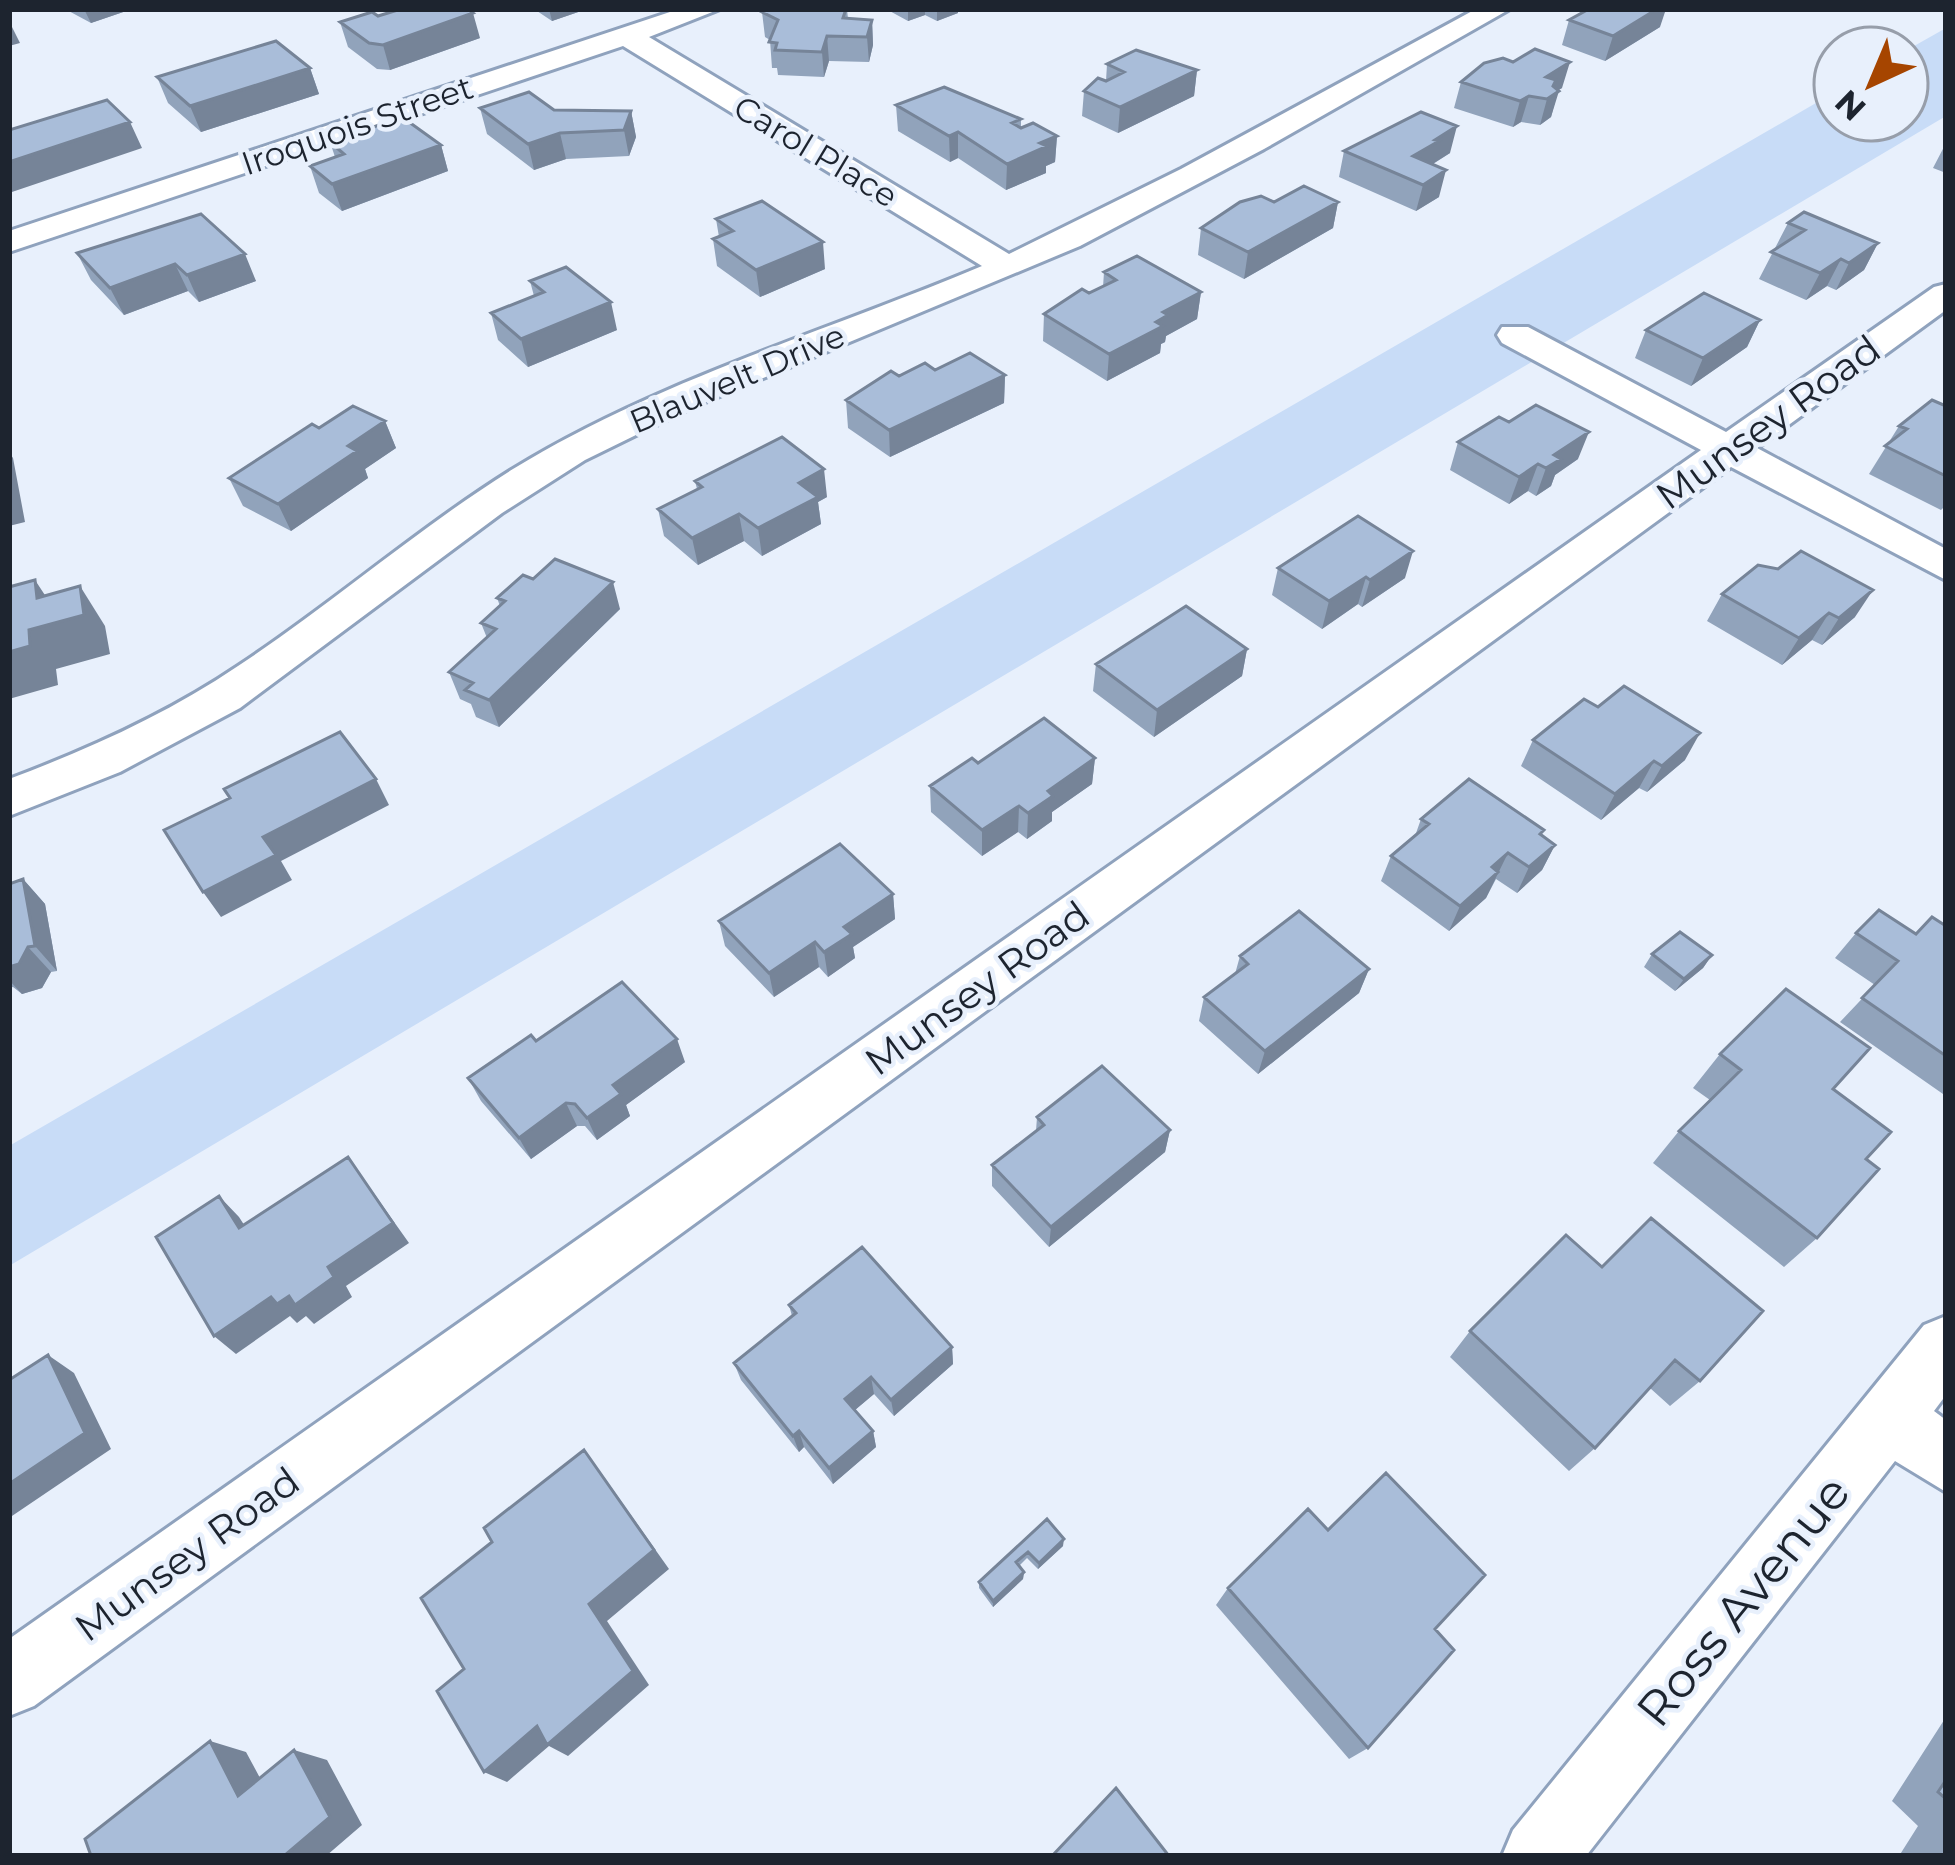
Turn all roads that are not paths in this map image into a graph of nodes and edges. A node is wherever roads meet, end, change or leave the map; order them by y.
1 (706, 9) edge
2 (1496, 9) edge
3 (625, 35) junction
4 (9, 242) edge
5 (1007, 267) junction
6 (1946, 294) edge
7 (1515, 335) dead end
8 (1728, 450) junction
9 (1946, 566) edge
10 (9, 798) edge
11 (1946, 1346) edge
12 (1890, 1417) junction
13 (1946, 1460) edge
14 (9, 1681) edge
15 (1539, 1856) edge

1 - 3 street, Iroquois Street
2 - 5 street, Blauvelt Drive
3 - 4 street, Iroquois Street
3 - 5 street, Carol Place
5 - 10 street, Blauvelt Drive
6 - 8 street, Munsey Road
7 - 8 street
8 - 9 street
8 - 14 street, Munsey Road
11 - 12 street, Ross Avenue
12 - 13 street
12 - 15 street, Ross Avenue

